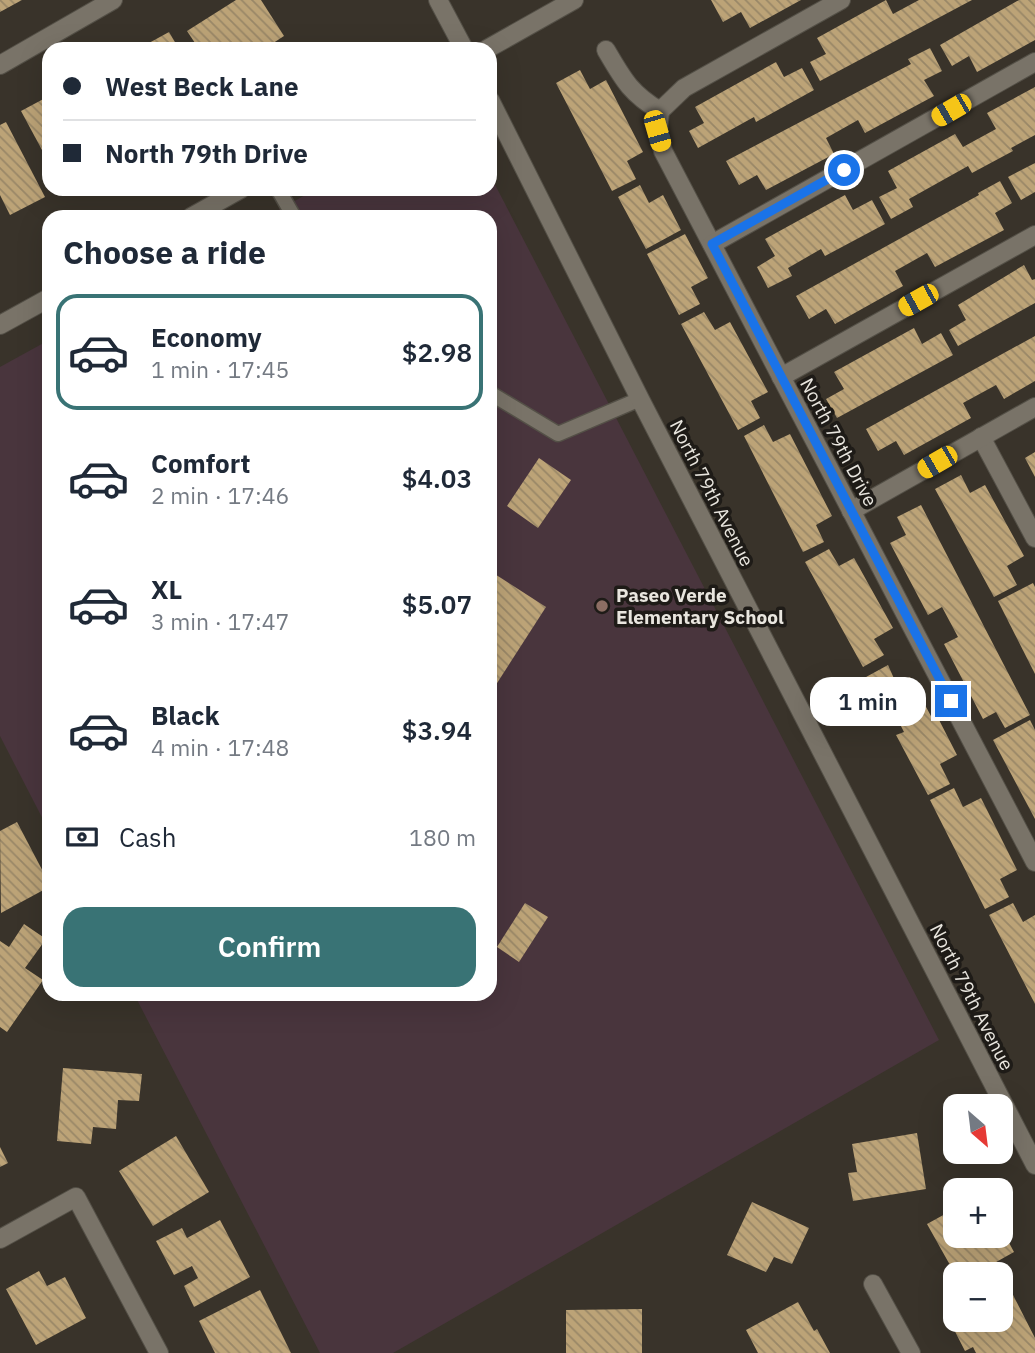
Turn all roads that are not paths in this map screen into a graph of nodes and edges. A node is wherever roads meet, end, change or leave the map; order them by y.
1 (113, 0) edge
2 (438, 0) edge
3 (574, 0) edge
4 (841, 0) edge
5 (460, 42) edge
6 (497, 44) edge
7 (606, 50) dead end
8 (1035, 62) edge
9 (0, 65) edge
10 (660, 111) junction
11 (497, 114) edge
12 (228, 196) edge
13 (204, 210) edge
14 (1035, 235) edge
15 (712, 244) junction
16 (42, 302) edge
17 (0, 325) edge
18 (781, 377) junction
19 (497, 397) edge
20 (639, 399) junction
21 (1035, 407) edge
22 (981, 437) junction
23 (851, 511) junction
24 (1035, 538) edge
25 (1035, 862) edge
26 (1035, 1165) edge
27 (0, 1239) edge
28 (873, 1283) dead end
29 (159, 1353) edge
30 (911, 1353) edge

1 - 9 street
2 - 5 street
3 - 6 street
4 - 10 street
7 - 10 street
8 - 15 street
10 - 15 street, North 79th Drive
11 - 20 street, North 79th Avenue
12 - 13 street
14 - 18 street
15 - 18 street, North 79th Drive
16 - 17 street
18 - 23 street, North 79th Drive
19 - 20 lane
20 - 26 street, North 79th Avenue
21 - 22 street
22 - 23 street
22 - 24 street
23 - 25 street, North 79th Drive
27 - 29 street
28 - 30 street

